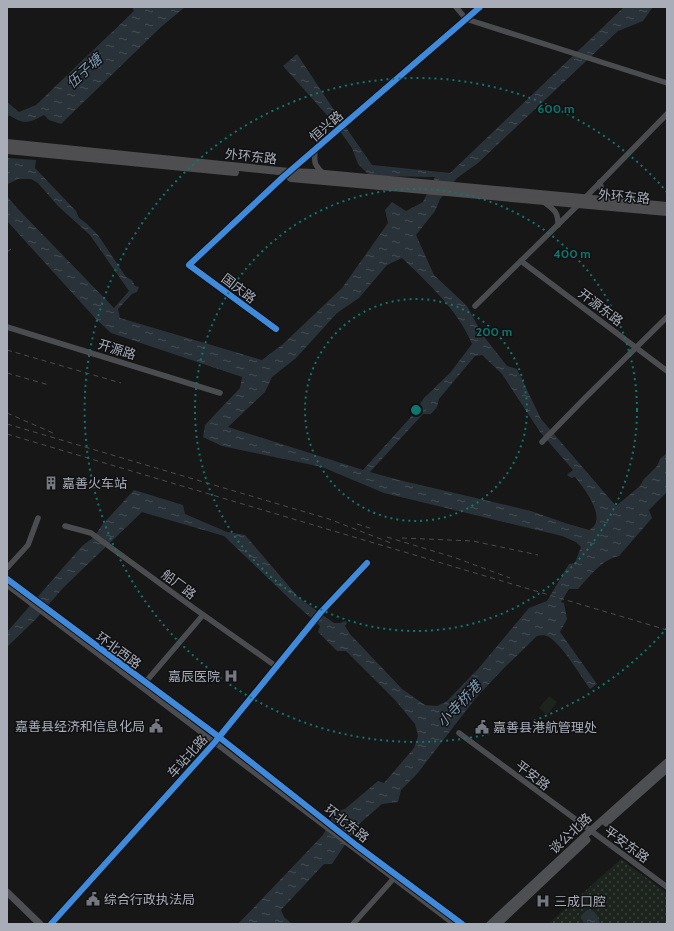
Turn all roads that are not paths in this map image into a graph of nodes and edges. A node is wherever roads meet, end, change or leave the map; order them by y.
1 (456, 7) edge
2 (480, 7) edge
3 (466, 19) junction
4 (667, 83) edge
5 (667, 114) edge
6 (7, 143) edge
7 (316, 149) junction
8 (7, 150) edge
9 (324, 174) junction
10 (286, 175) junction
11 (314, 176) junction
12 (600, 182) junction
13 (517, 195) junction
14 (609, 200) junction
15 (544, 201) junction
16 (582, 201) junction
17 (667, 206) edge
18 (667, 212) edge
19 (558, 225) junction
20 (521, 261) junction
21 (189, 265) joint
22 (475, 306) dead end
23 (667, 318) edge
24 (7, 327) edge
25 (276, 329) dead end
26 (637, 347) junction
27 (667, 371) edge
28 (220, 393) dead end
29 (542, 442) dead end
30 (38, 518) dead end
31 (65, 526) dead end
32 (367, 563) dead end
33 (7, 568) edge
34 (7, 579) edge
35 (7, 585) edge
36 (27, 597) junction
37 (203, 615) junction
38 (277, 667) junction
39 (143, 684) junction
40 (459, 733) dead end
41 (219, 737) junction
42 (215, 742) junction
43 (667, 762) edge
44 (667, 769) edge
45 (320, 819) junction
46 (592, 832) junction
47 (395, 877) junction
48 (667, 887) edge
49 (7, 892) edge
50 (7, 899) edge
51 (33, 924) edge
52 (40, 924) edge
53 (51, 924) edge
54 (353, 924) edge
55 (454, 924) edge
56 (462, 924) edge
57 (490, 924) edge
58 (498, 924) edge

1 - 3 street
2 - 3 street, 恒兴路
3 - 4 street
3 - 7 street, 恒兴路
5 - 12 street
6 - 10 highway, 外环东路
7 - 9 street, 恒兴路
7 - 10 street, 恒兴路
8 - 10 highway, 外环东路
9 - 11 highway, 外环东路
9 - 13 highway, 外环东路
10 - 11 highway, 外环东路
10 - 21 street, 恒兴路
11 - 13 highway, 外环东路
12 - 14 street
12 - 16 street
13 - 15 highway
13 - 16 highway
14 - 16 highway, 外环东路
14 - 17 highway, 外环东路
15 - 16 highway
15 - 19 street
16 - 18 highway, 外环东路
16 - 19 street
19 - 20 street
20 - 22 street
20 - 26 street, 开源东路
21 - 25 street, 国庆路
23 - 26 street
24 - 28 street, 开源路
26 - 27 street, 开源东路
26 - 29 street
30 - 33 street
31 - 37 street, 船厂路
32 - 38 street, 车站北路
34 - 36 street, 环北西路
35 - 36 street, 环北西路
36 - 39 street, 环北西路
37 - 38 street, 船厂路
37 - 39 street
38 - 41 street, 车站北路
39 - 41 street, 环北西路
39 - 42 street, 环北西路
40 - 46 street, 平安路
41 - 42 street, 车站北路
41 - 45 street, 环北东路
42 - 45 street, 环北东路
42 - 53 street, 车站北路
43 - 46 main road, 谈公北路
44 - 46 main road, 谈公北路
45 - 47 street, 环北东路
46 - 48 street, 平安东路
46 - 57 main road, 谈公北路
46 - 58 main road, 谈公北路
47 - 54 street
47 - 55 street, 环北东路
47 - 56 street, 环北东路
49 - 52 main road
50 - 51 main road

